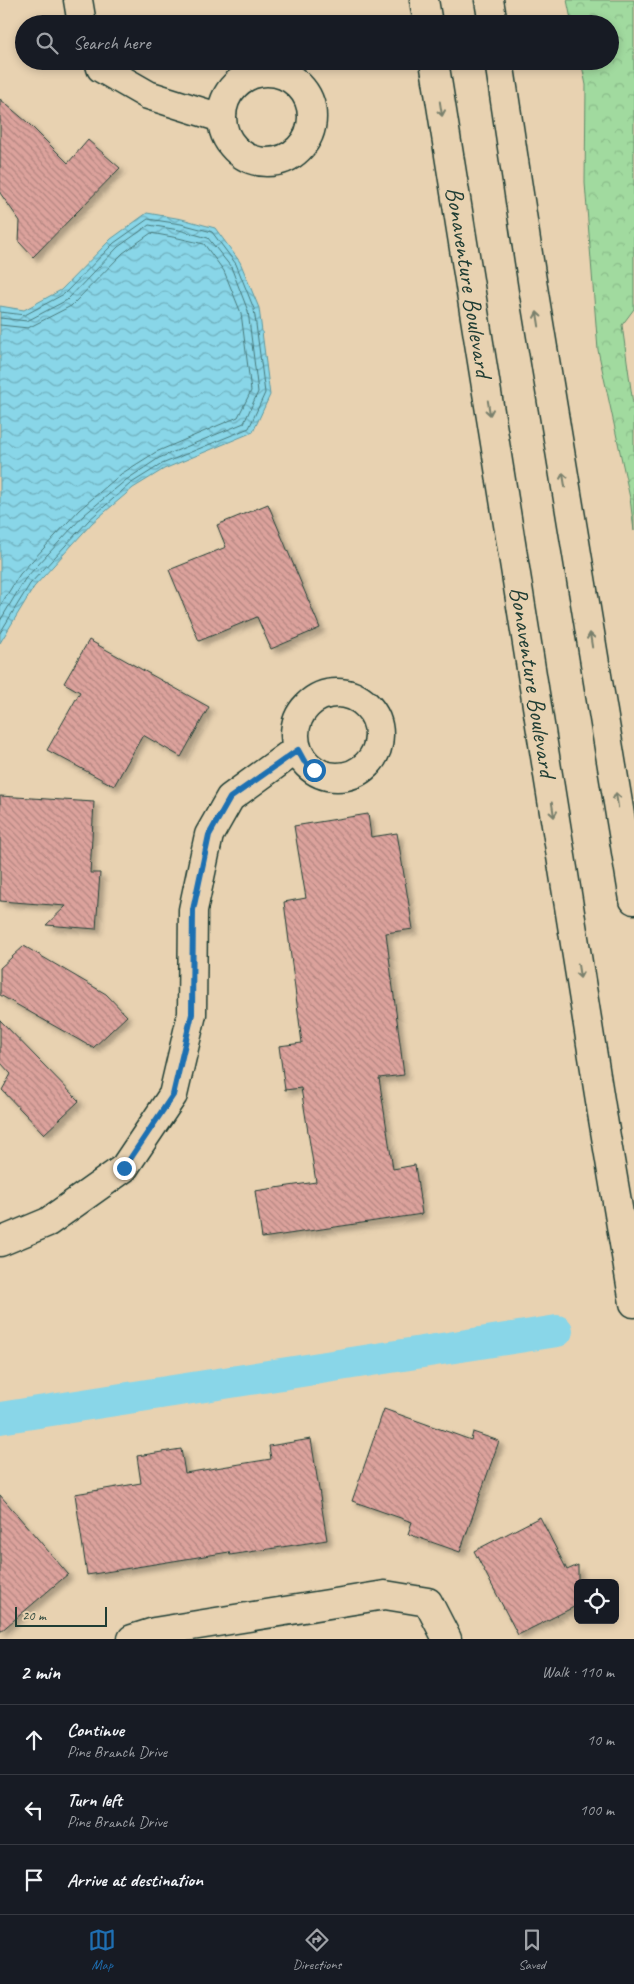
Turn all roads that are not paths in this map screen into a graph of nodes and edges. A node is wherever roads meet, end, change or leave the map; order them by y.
1 (78, 0) edge
2 (424, 0) edge
3 (489, 0) edge
4 (80, 15) edge
5 (426, 15) edge
6 (492, 15) edge
7 (105, 70) edge
8 (435, 70) edge
9 (499, 70) edge
10 (221, 118) dead end
11 (298, 750) dead end
12 (634, 900) edge
13 (0, 1242) edge
14 (634, 1303) edge
15 (132, 1639) edge
16 (447, 1639) edge

1 - 4 main road
2 - 5 main road
3 - 6 main road
7 - 10 main road
8 -> 14 main road, Bonaventure Boulevard
12 -> 9 main road
11 - 13 main road
15 - 16 main road

